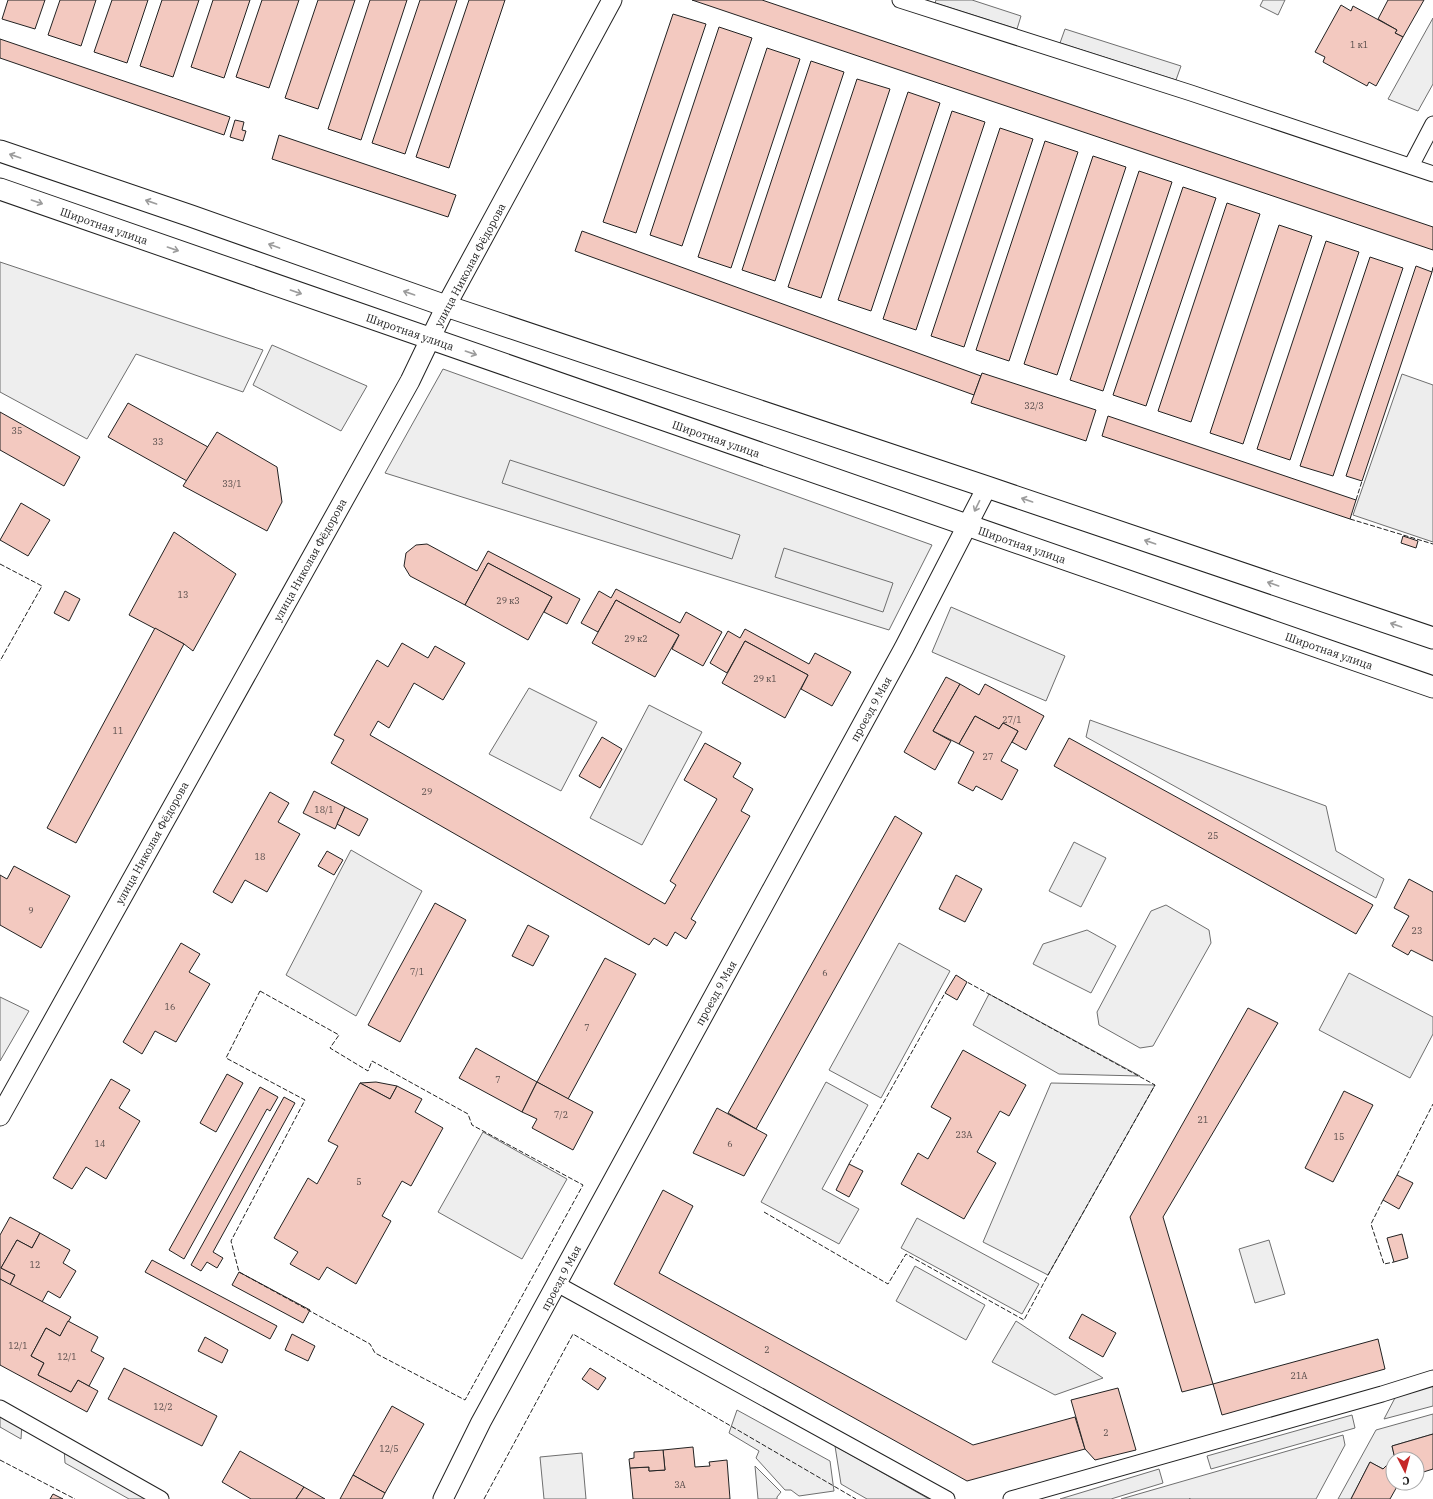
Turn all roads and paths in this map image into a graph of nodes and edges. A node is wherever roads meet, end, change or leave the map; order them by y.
1 (612, 0) edge
2 (900, 0) edge
3 (1433, 124) edge
4 (0, 150) edge
5 (1410, 166) junction
6 (1433, 174) edge
7 (0, 189) edge
8 (446, 306) junction
9 (431, 339) junction
10 (987, 487) junction
11 (968, 526) junction
12 (1433, 638) edge
13 (1433, 687) edge
14 (0, 1116) edge
15 (557, 1284) junction
16 (1433, 1378) edge
17 (0, 1408) edge
18 (161, 1499) edge
19 (443, 1499) edge
20 (947, 1499) edge
21 (1011, 1499) edge

1 - 8 street, улица Николая Фёдорова
2 - 5 street
3 - 5 street
8 -> 4 main road
5 - 6 street
7 -> 9 main road, Широтная улица
8 - 9 street, улица Николая Фёдорова
8 - 10 main road
9 -> 11 main road, Широтная улица
9 - 14 street, улица Николая Фёдорова
10 -> 11 street, проезд 9 Мая
12 -> 10 main road
11 - 13 main road, Широтная улица
11 - 15 street, проезд 9 Мая
15 - 19 street, проезд 9 Мая
15 - 20 street
16 - 21 street
17 - 18 street

